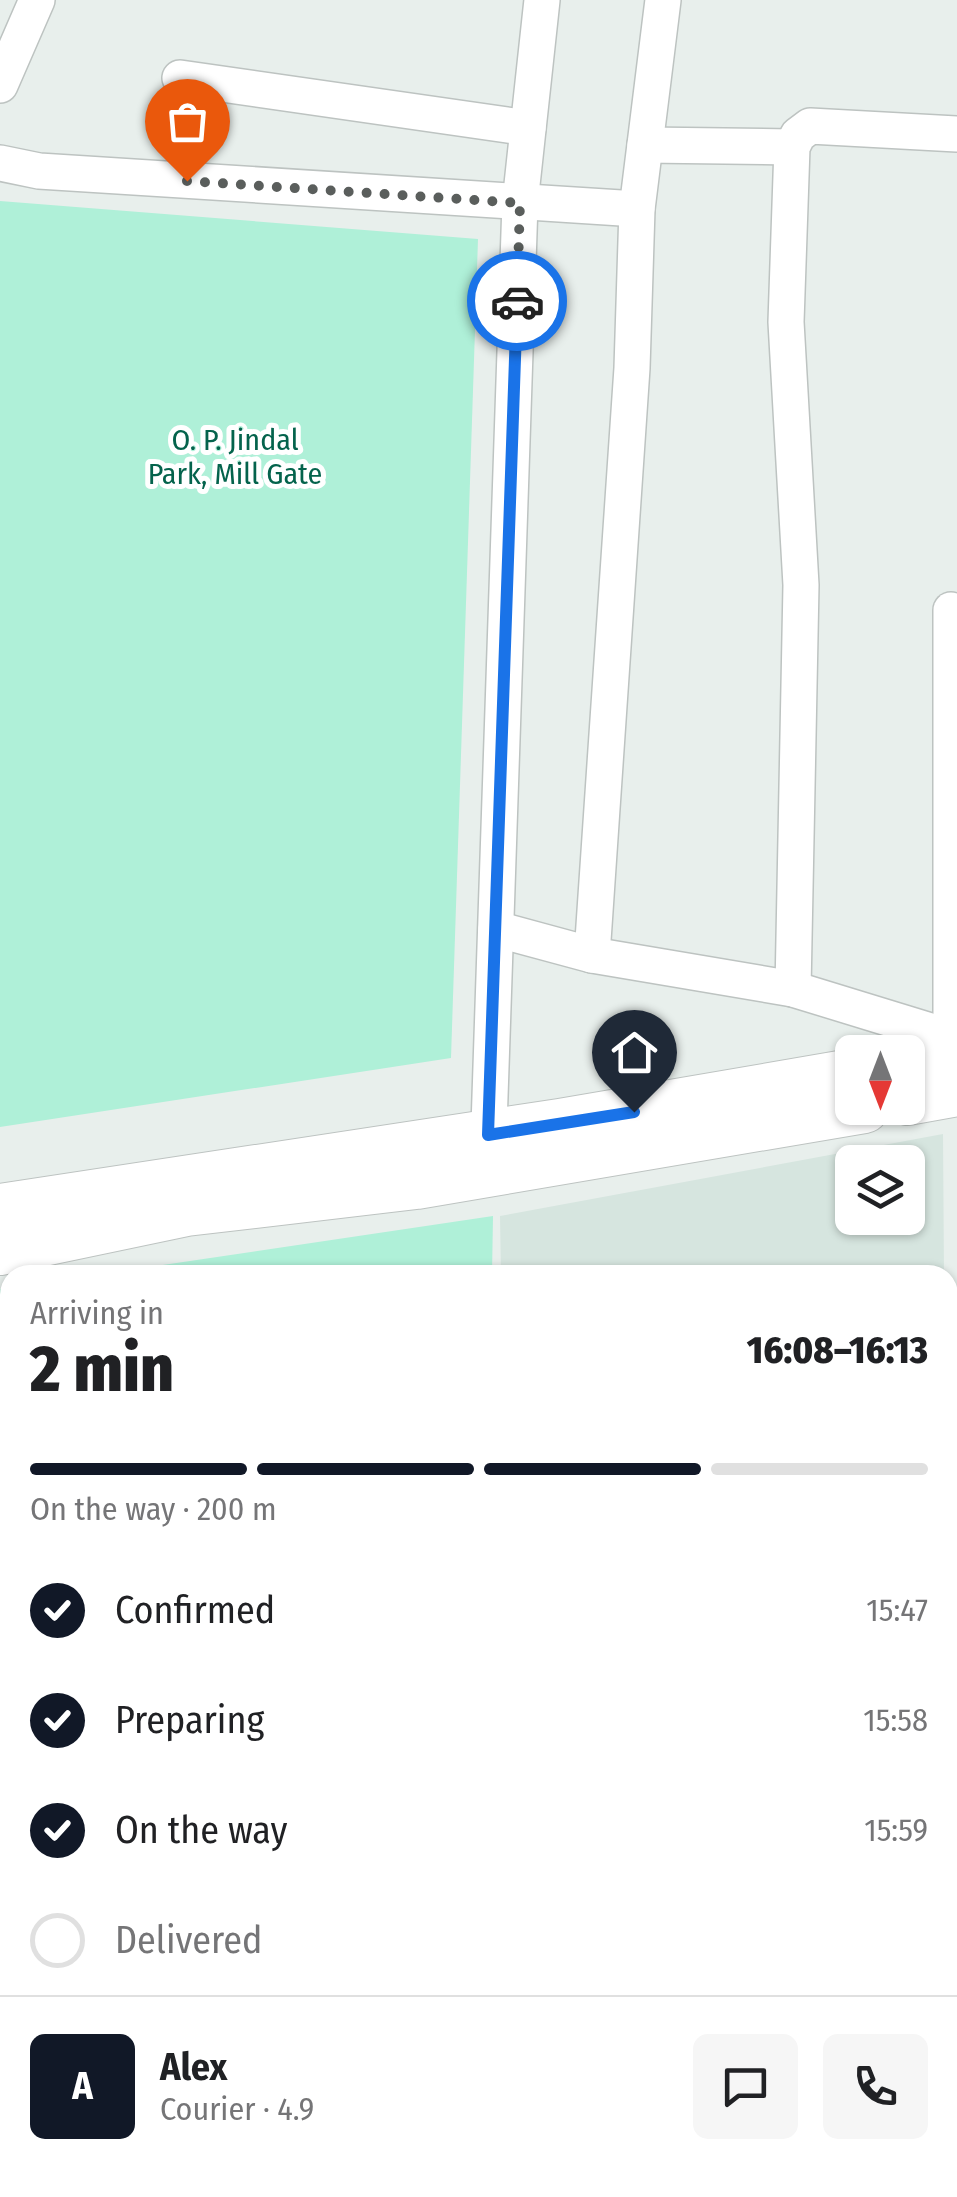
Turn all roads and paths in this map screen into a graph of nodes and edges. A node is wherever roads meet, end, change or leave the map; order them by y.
1 (37, 0) edge
2 (542, 0) edge
3 (663, 0) edge
4 (4, 67) edge
5 (180, 78) dead end
6 (528, 128) junction
7 (957, 134) edge
8 (644, 145) junction
9 (792, 147) junction
10 (0, 164) edge
11 (520, 203) junction
12 (637, 209) junction
13 (950, 610) dead end
14 (496, 929) junction
15 (592, 954) junction
16 (793, 989) junction
17 (943, 1053) edge
18 (835, 1078) edge
19 (957, 1092) edge
20 (925, 1097) edge
21 (835, 1111) edge
22 (488, 1153) junction
23 (0, 1209) edge
24 (0, 1250) edge

1 - 4 street
2 - 6 street
3 - 8 street
5 - 6 street
6 - 11 street
7 - 9 street
8 - 9 street
8 - 12 street
9 - 16 street
10 - 11 street
11 - 12 street
11 - 14 street
12 - 15 street
13 - 17 street
14 - 15 street
14 - 22 street
15 - 16 street
16 - 17 street
18 - 22 main road
19 - 20 main road
21 - 22 main road
22 - 23 main road
22 - 24 main road

